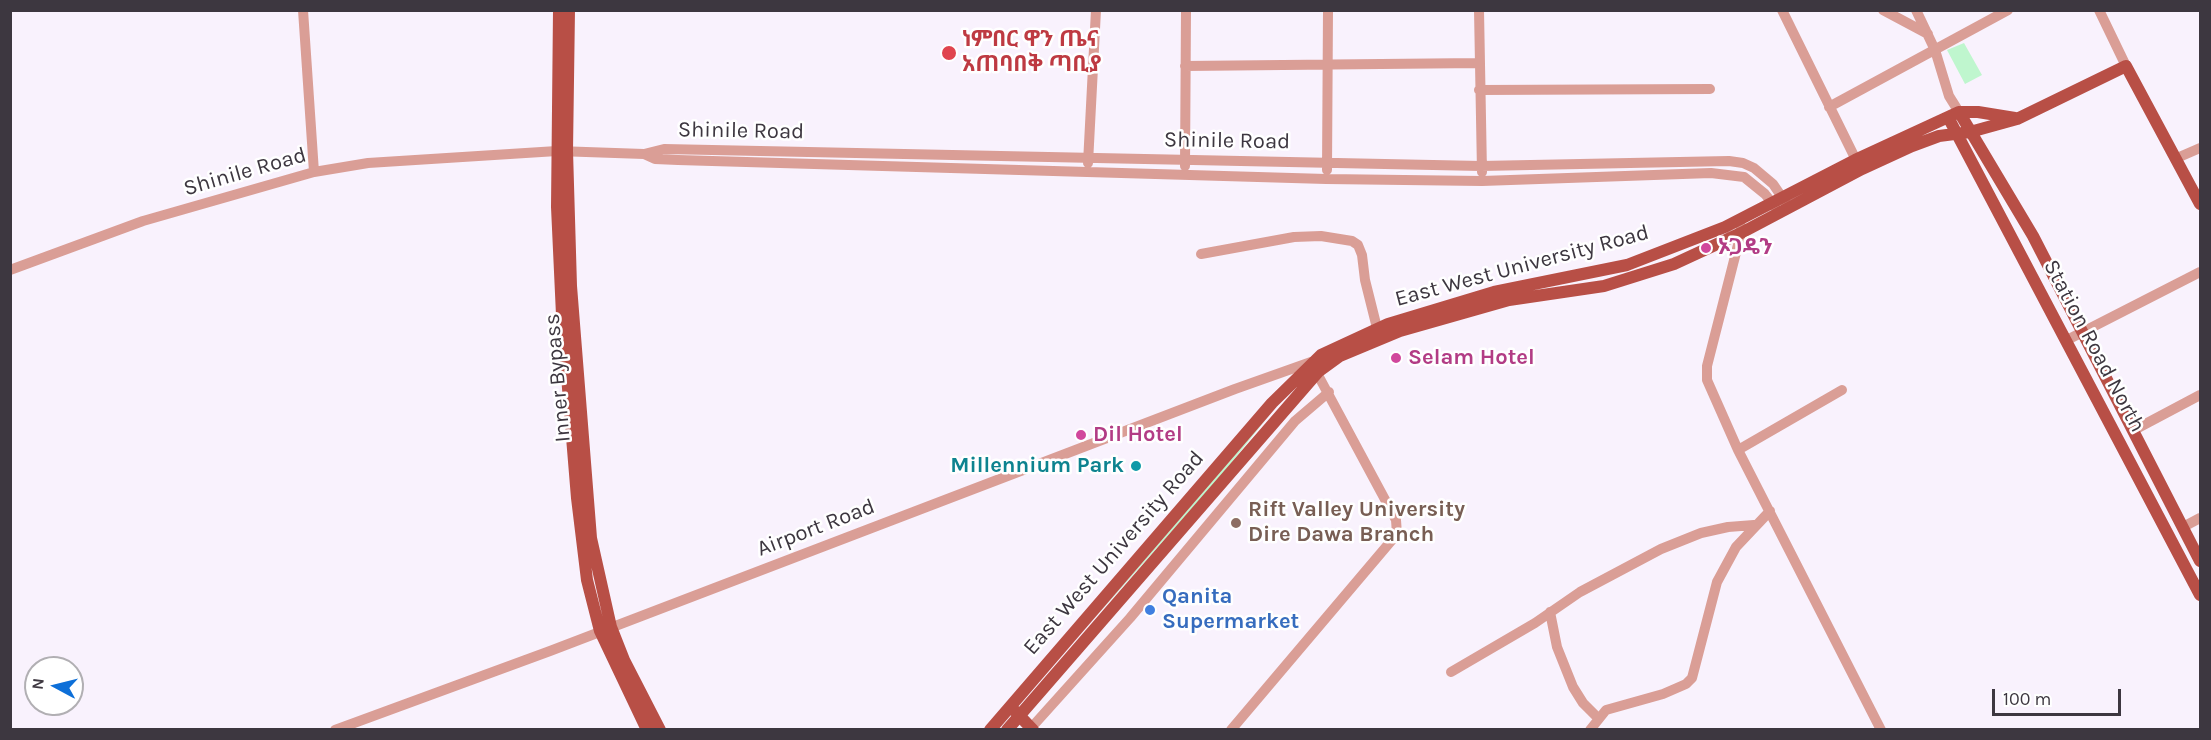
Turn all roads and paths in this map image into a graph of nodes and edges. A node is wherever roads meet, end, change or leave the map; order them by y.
1 (303, 10) edge
2 (559, 10) edge
3 (569, 10) edge
4 (1096, 10) edge
5 (1186, 10) edge
6 (1328, 10) edge
7 (1479, 10) edge
8 (1782, 10) edge
9 (1883, 10) edge
10 (1916, 10) edge
11 (2008, 10) edge
12 (2099, 10) edge
13 (1928, 34) junction
14 (1935, 50) junction
15 (1479, 63) junction
16 (1185, 66) junction
17 (1327, 66) junction
18 (2126, 66) junction
19 (1710, 89) dead end
20 (1479, 90) junction
21 (1829, 107) junction
22 (1953, 114) junction
23 (2017, 119) junction
24 (1970, 132) junction
25 (1954, 133) junction
26 (2200, 148) edge
27 (562, 151) junction
28 (644, 154) junction
29 (1088, 158) junction
30 (2177, 158) junction
31 (1184, 160) junction
32 (1327, 163) junction
33 (1858, 164) junction
34 (1481, 166) junction
35 (314, 172) junction
36 (1088, 172) junction
37 (1185, 176) junction
38 (1326, 179) junction
39 (1482, 181) junction
40 (2200, 204) edge
41 (1781, 205) junction
42 (1740, 219) junction
43 (1741, 233) junction
44 (1201, 254) dead end
45 (1642, 259) junction
46 (10, 270) edge
47 (2200, 272) edge
48 (1647, 273) junction
49 (2081, 332) junction
50 (1379, 334) junction
51 (2067, 340) junction
52 (1315, 367) junction
53 (1842, 390) dead end
54 (1329, 392) junction
55 (2200, 395) edge
56 (2134, 430) junction
57 (1738, 450) junction
58 (1770, 511) junction
59 (2200, 518) edge
60 (1754, 525) junction
61 (2183, 527) junction
62 (2200, 561) edge
63 (2200, 596) edge
64 (1550, 612) junction
65 (1077, 627) junction
66 (606, 629) junction
67 (1088, 636) junction
68 (1451, 672) dead end
69 (1014, 711) junction
70 (1598, 718) junction
71 (335, 729) edge
72 (647, 729) edge
73 (660, 729) edge
74 (990, 729) edge
75 (1007, 729) edge
76 (1032, 729) edge
77 (1231, 729) edge
78 (1590, 729) edge
79 (1881, 729) edge

1 - 35 street
2 - 27 main road, Inner Bypass
3 - 27 main road, Inner Bypass
4 - 29 street
5 - 16 street
6 - 17 street
7 - 15 street
8 - 21 street
9 - 13 street
10 - 13 street
11 - 14 street
12 - 18 street
13 - 14 street
14 - 21 street
14 - 22 street
15 - 17 street
15 - 20 street
16 - 17 street
16 - 31 street
17 - 32 street
18 - 23 main road, East West University Road
18 - 30 main road
19 - 20 street
20 - 34 street
21 - 33 street
22 - 23 main road
22 - 24 main road, Station Road North
22 - 25 main road, Station Road North
22 - 33 main road, East West University Road
23 - 24 main road, East West University Road
24 - 25 main road, East West University Road
24 - 49 main road, Station Road North
25 - 33 main road, East West University Road
25 - 51 main road, Station Road North
26 - 30 street
27 - 28 street, Shinile Road
27 - 35 street, Shinile Road
27 - 66 main road, Inner Bypass
28 - 29 street, Shinile Road
28 - 36 street, Shinile Road
29 - 31 street, Shinile Road
29 - 36 street
30 - 40 main road
31 - 32 street, Shinile Road
31 - 37 street
32 - 34 street, Shinile Road
32 - 38 street
33 - 41 main road, East West University Road
34 - 39 street
34 - 41 street, Shinile Road
35 - 46 street, Shinile Road
36 - 37 street, Shinile Road
37 - 38 street, Shinile Road
38 - 39 street, Shinile Road
39 - 41 street, Shinile Road
41 - 42 main road, East West University Road
41 - 43 main road, East West University Road
42 - 43 street
42 - 45 main road, East West University Road
43 - 48 main road, East West University Road
43 - 57 street
44 - 50 street
45 - 48 main road
45 - 50 main road, East West University Road
47 - 49 street
48 - 50 main road, East West University Road
49 - 51 street
49 - 56 main road, Station Road North
50 - 52 main road, East West University Road
51 - 63 main road, Station Road North
52 - 54 street
52 - 65 main road, East West University Road
52 - 66 street, Airport Road
52 - 67 main road, East West University Road
53 - 57 street
54 - 76 street
54 - 77 street
55 - 56 street
56 - 61 main road, Station Road North
57 - 58 street
58 - 60 street
58 - 79 street
59 - 61 street
60 - 64 street
60 - 70 street
61 - 62 main road, Station Road North
64 - 68 street
64 - 70 street
65 - 67 main road
65 - 69 main road, East West University Road
66 - 71 street, Airport Road
66 - 72 main road, Inner Bypass
66 - 73 main road, Inner Bypass
67 - 69 main road, East West University Road
69 - 74 main road, East West University Road
69 - 75 main road, East West University Road
69 - 76 main road
70 - 78 street

